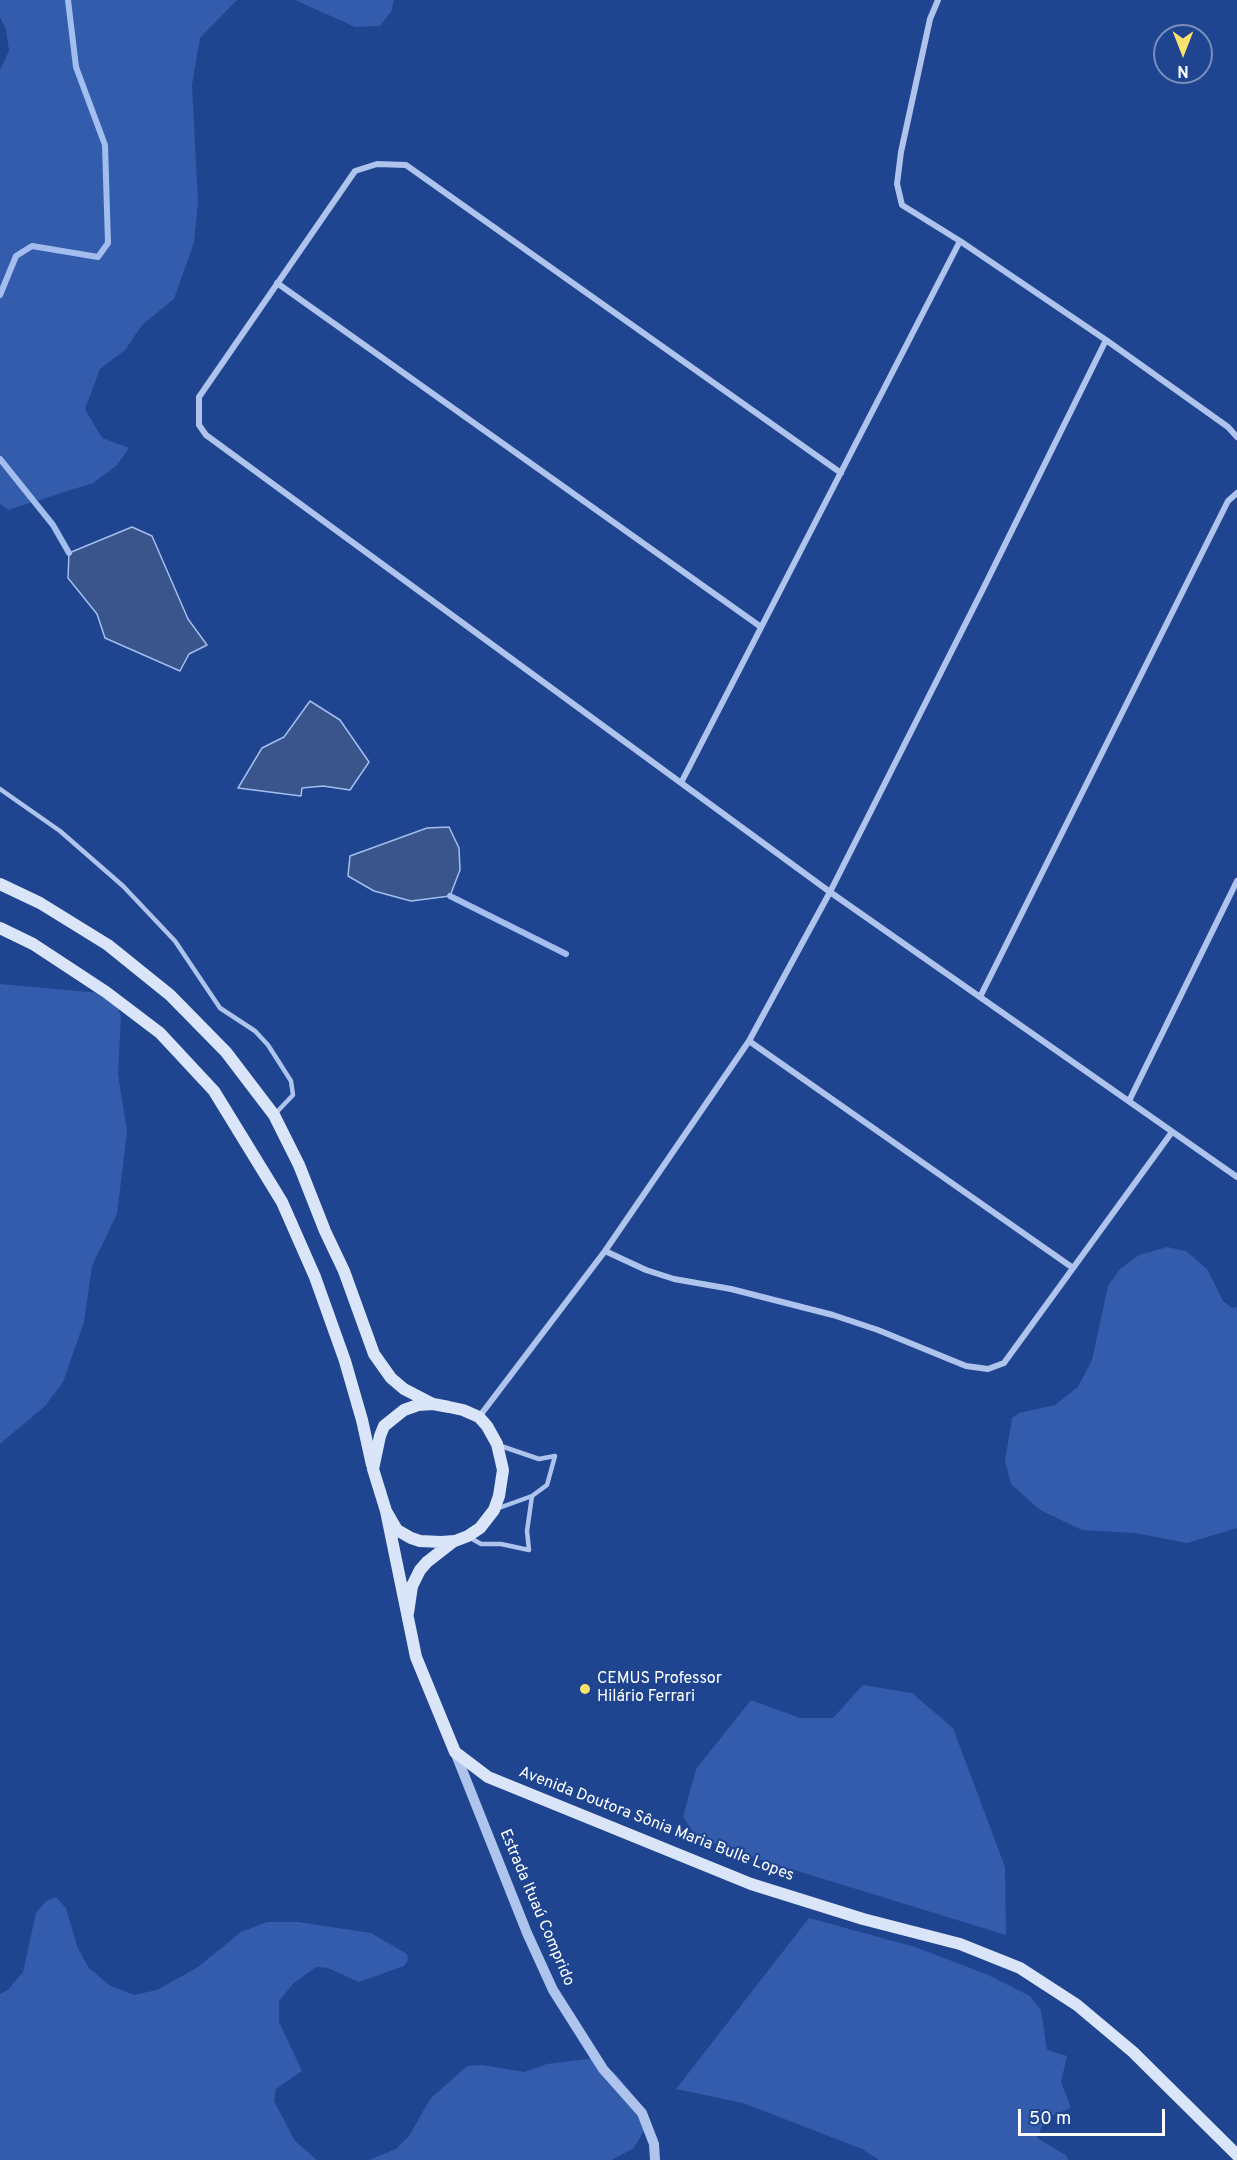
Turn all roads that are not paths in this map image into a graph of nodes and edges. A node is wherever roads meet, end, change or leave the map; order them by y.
1 (938, 0) edge
2 (960, 241) junction
3 (277, 283) junction
4 (1106, 340) junction
5 (1237, 437) edge
6 (841, 473) junction
7 (1237, 493) edge
8 (762, 627) junction
9 (681, 783) junction
10 (0, 789) edge
11 (1237, 881) edge
12 (0, 884) edge
13 (830, 892) junction
14 (0, 928) edge
15 (980, 998) junction
16 (749, 1041) junction
17 (1128, 1101) junction
18 (274, 1114) junction
19 (1172, 1132) junction
20 (1237, 1177) edge
21 (605, 1251) junction
22 (1073, 1268) junction
23 (433, 1404) junction
24 (479, 1417) junction
25 (497, 1444) junction
26 (373, 1469) junction
27 (532, 1496) junction
28 (494, 1510) junction
29 (386, 1511) junction
30 (468, 1536) junction
31 (455, 1540) junction
32 (407, 1620) junction
33 (455, 1752) junction
34 (1237, 2155) edge
35 (655, 2160) edge

1 - 2 street
2 - 4 street
2 - 6 street
3 - 6 street
3 - 8 street
3 - 9 street
4 - 5 street
4 - 13 street
6 - 8 street
7 - 15 street
8 - 9 street
9 - 13 street
10 - 18 lane
11 - 17 street
12 - 18 main road
13 - 15 street
13 - 16 street
14 - 26 main road
15 - 17 street
16 - 21 street
16 - 22 street
17 - 19 street
18 - 23 main road
19 - 20 street
19 - 22 street
21 - 22 street
21 - 24 street
23 - 24 main road
23 - 26 main road
24 - 25 main road
25 - 27 lane
25 - 28 main road
26 - 29 main road
27 - 28 lane
27 - 30 lane
28 - 30 main road
29 - 31 main road
29 - 32 main road
30 - 31 main road
31 - 32 main road
32 - 33 main road
33 - 34 main road, Avenida Doutora Sônia Maria Bulle Lopes
33 - 35 street, Estrada Ituaú Comprido

